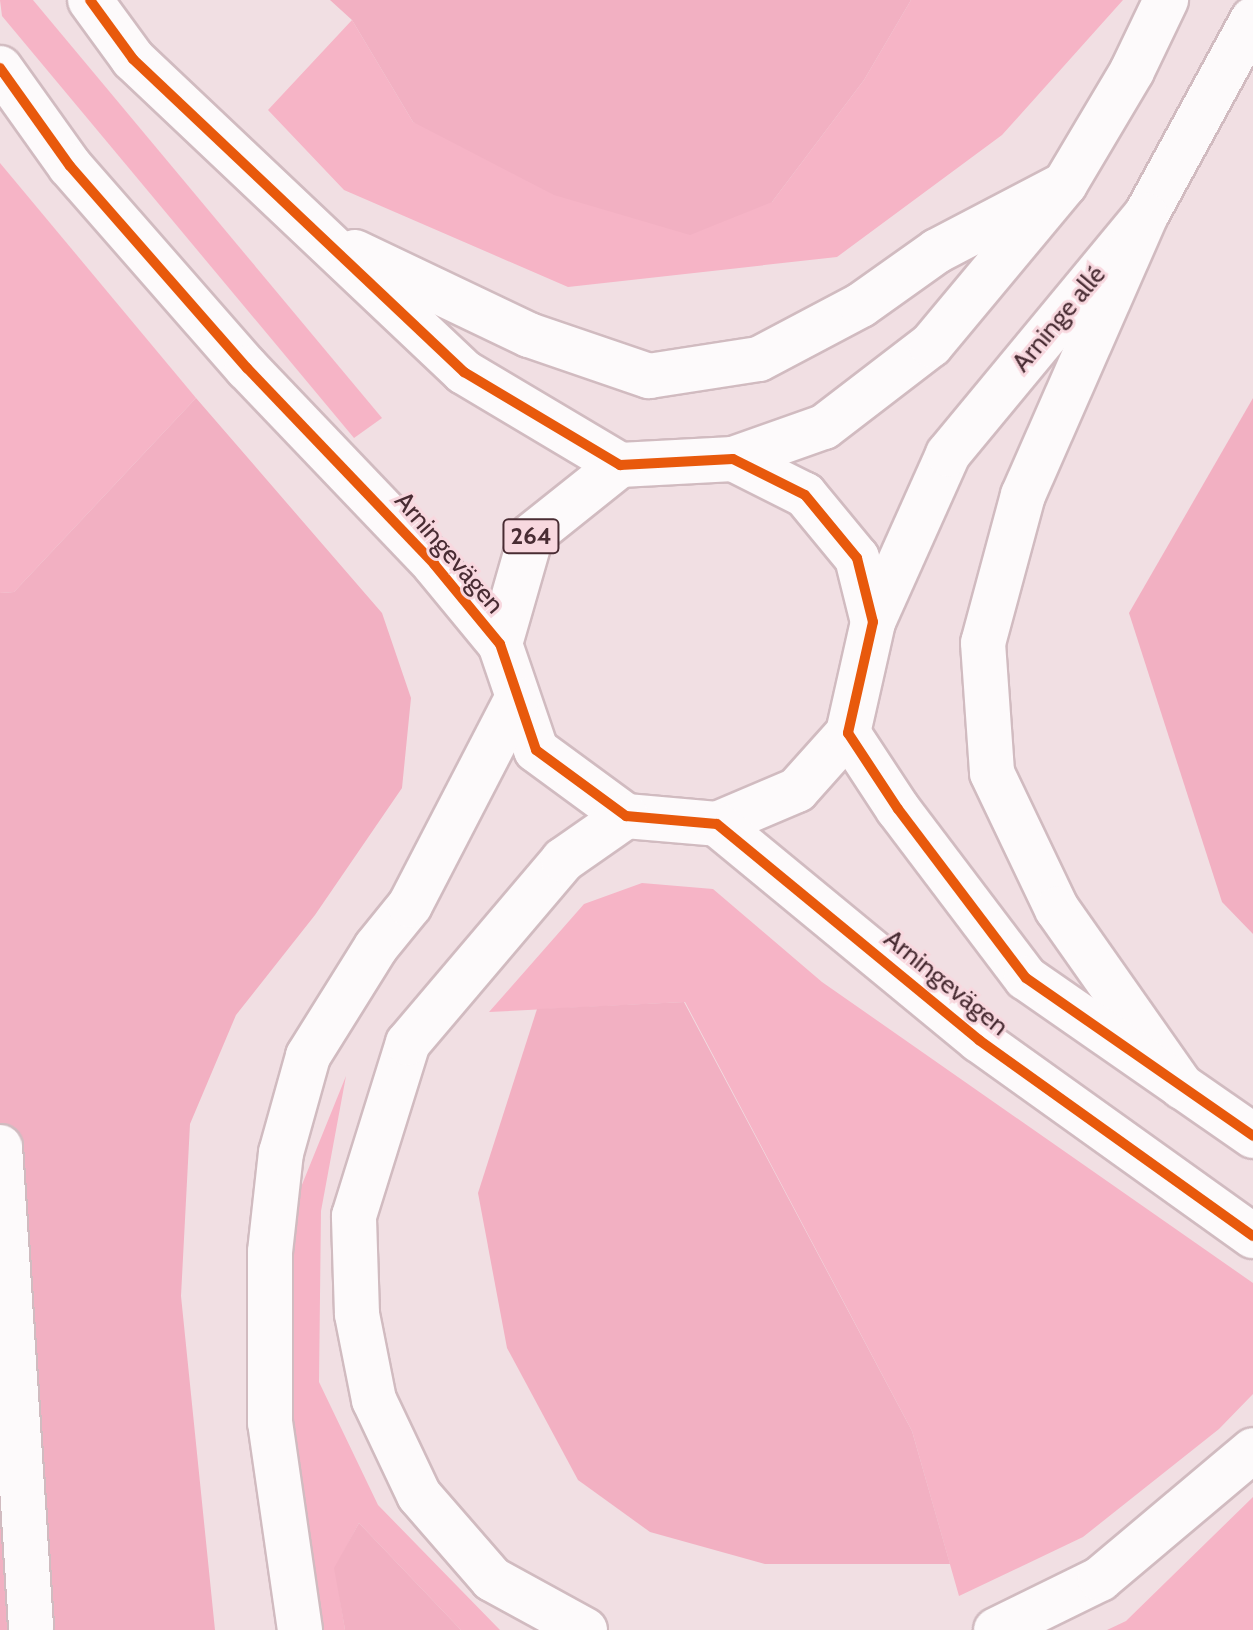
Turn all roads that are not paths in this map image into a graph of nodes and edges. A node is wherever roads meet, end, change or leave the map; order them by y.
1 (90, 0) edge
2 (1166, 0) edge
3 (1253, 19) edge
4 (0, 68) edge
5 (1065, 184) junction
6 (1146, 215) junction
7 (321, 236) junction
8 (733, 459) junction
9 (620, 465) junction
10 (873, 622) junction
11 (500, 644) junction
12 (517, 699) junction
13 (848, 733) junction
14 (626, 816) junction
15 (717, 824) junction
16 (1182, 1087) junction
17 (1253, 1136) edge
18 (0, 1147) edge
19 (1248, 1233) edge
20 (1253, 1450) edge
21 (31, 1630) edge
22 (300, 1630) edge
23 (585, 1630) edge
24 (996, 1630) edge

1 - 7 main road
2 - 5 main road
3 - 6 main road, Arninge allé
4 - 11 main road, Arningevägen
5 - 7 main road
5 - 8 main road
6 - 10 main road, Arninge allé
6 - 16 main road
7 - 9 main road
8 - 9 main road
8 - 10 main road
9 - 11 main road, Arningevägen / 264
10 - 13 main road
11 - 12 main road, Arningevägen
12 - 14 main road, Arningevägen
12 - 22 main road
13 - 15 main road
13 - 16 main road, Arningevägen
14 - 15 main road
14 - 23 main road
15 - 19 main road, Arningevägen
16 - 17 main road, Arningevägen
18 - 21 main road
20 - 24 main road

